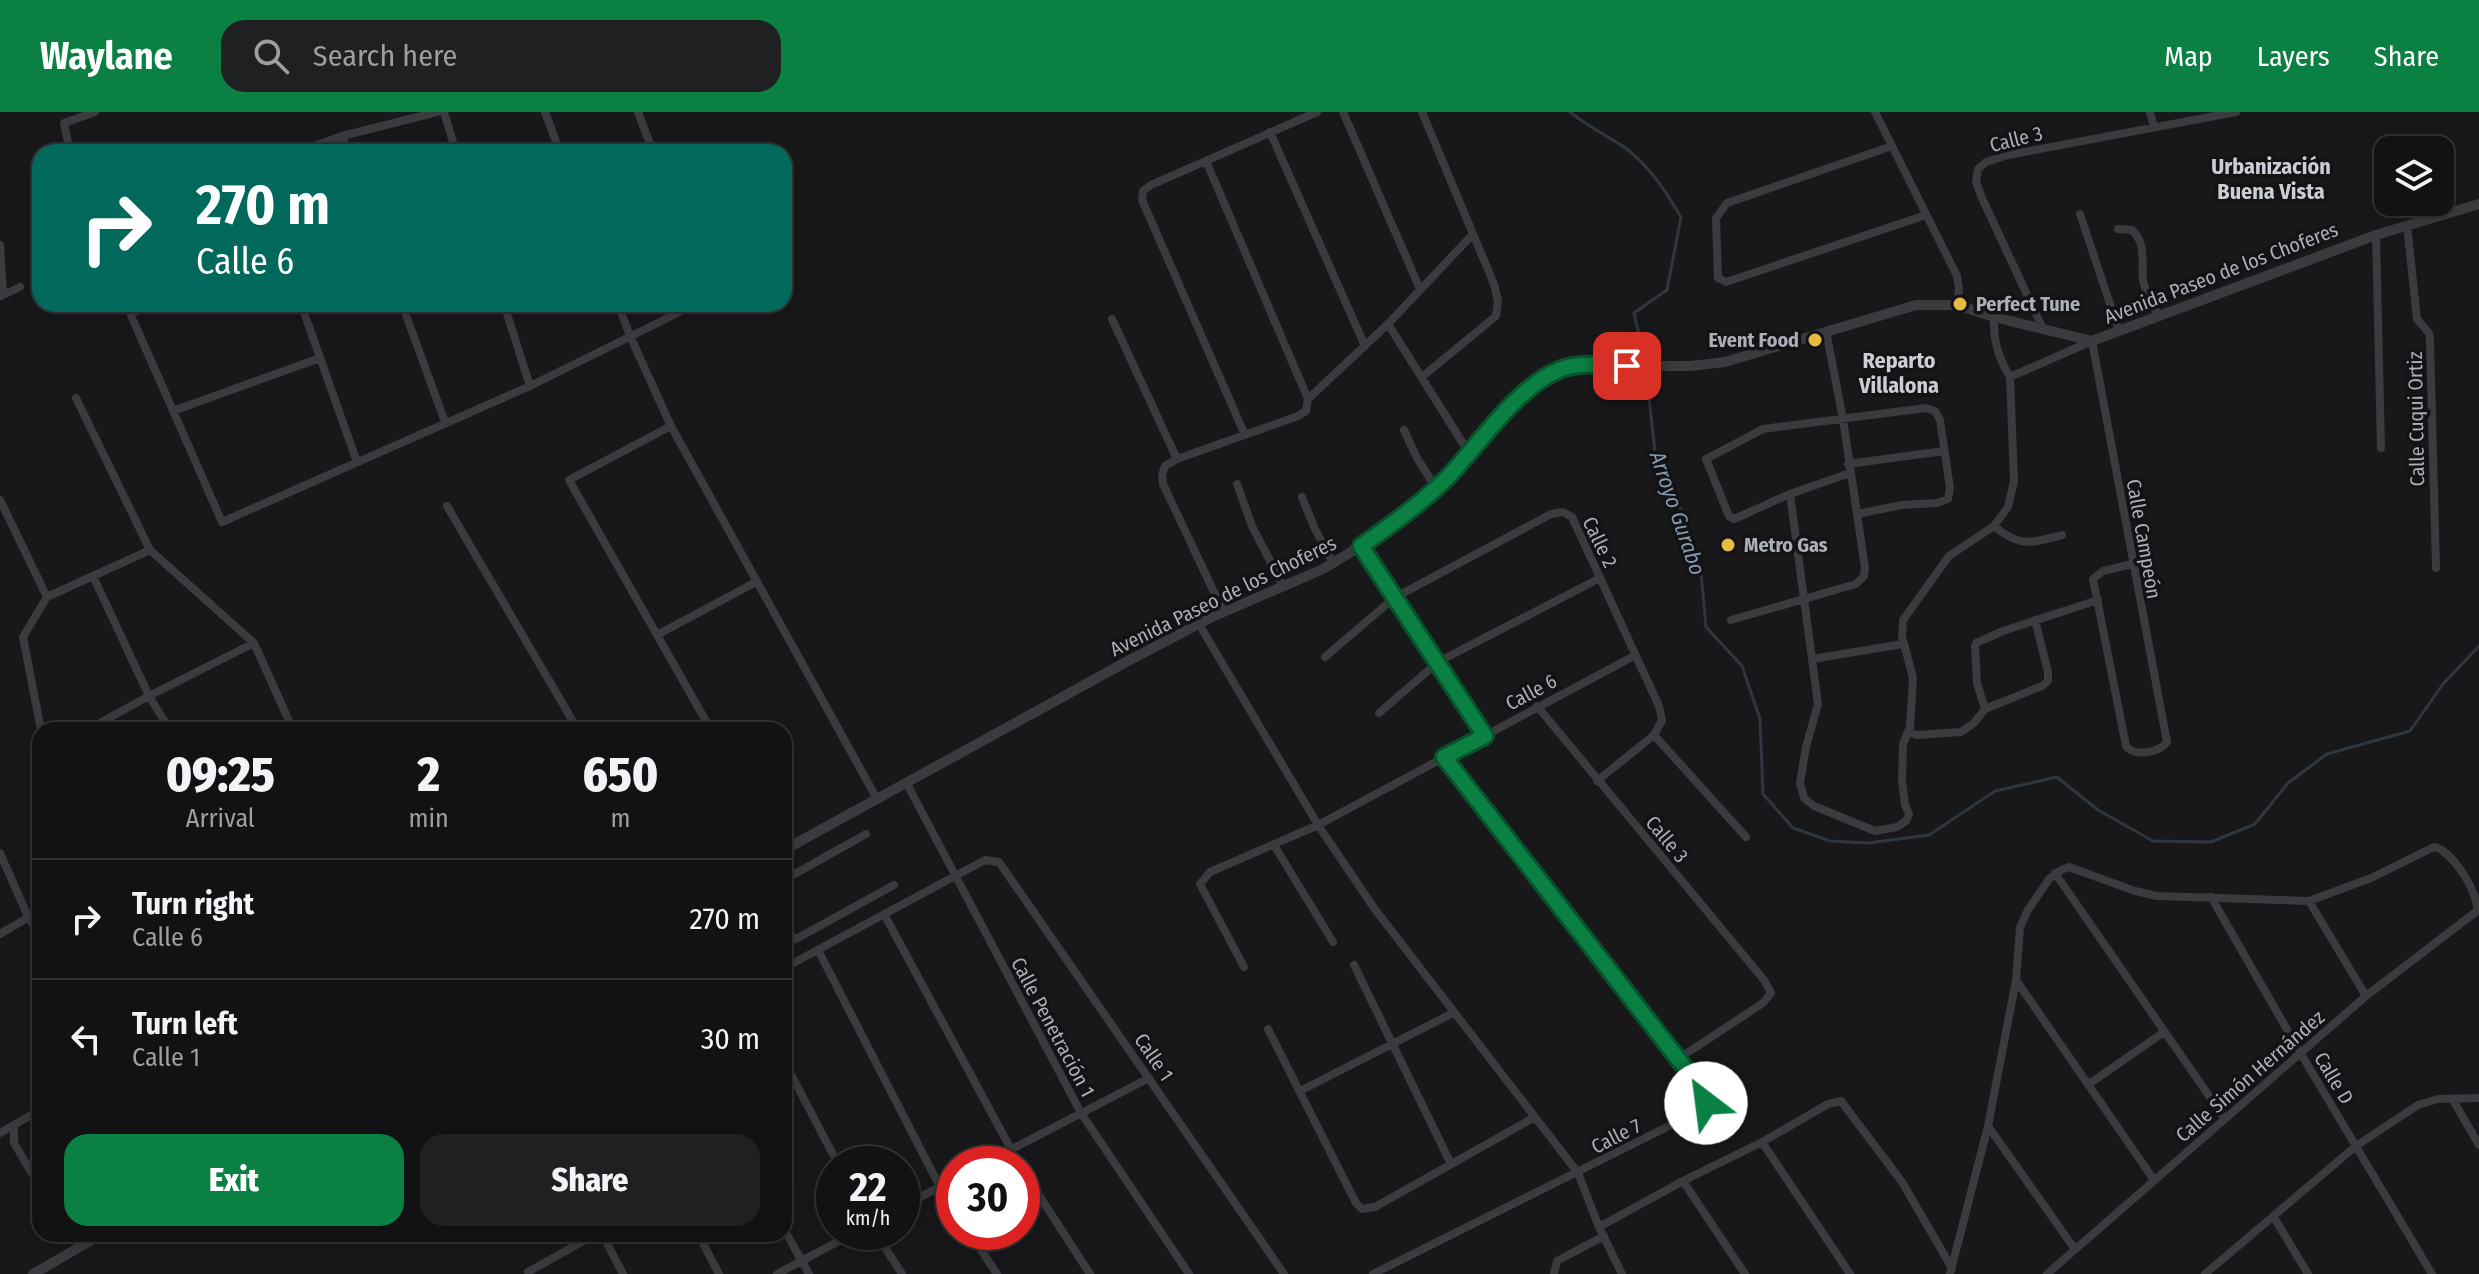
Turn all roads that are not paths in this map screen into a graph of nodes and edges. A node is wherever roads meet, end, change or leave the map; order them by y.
1 (95, 112) edge
2 (437, 112) edge
3 (444, 112) edge
4 (545, 112) edge
5 (638, 112) edge
6 (1317, 112) edge
7 (1343, 112) edge
8 (1422, 112) edge
9 (1875, 112) edge
10 (2150, 112) edge
11 (2236, 112) edge
12 (82, 114) edge
13 (1298, 116) edge
14 (2154, 127) junction
15 (1270, 132) junction
16 (342, 136) junction
17 (68, 144) edge
18 (320, 144) edge
19 (345, 144) edge
20 (454, 144) edge
21 (557, 144) edge
22 (650, 144) edge
23 (1892, 146) junction
24 (1206, 161) junction
25 (2479, 204) edge
26 (2080, 214) dead end
27 (1926, 215) junction
28 (2407, 225) junction
29 (2118, 229) dead end
30 (1473, 234) junction
31 (2376, 235) junction
32 (0, 245) edge
33 (20, 287) dead end
34 (1420, 289) junction
35 (2, 296) edge
36 (1957, 305) junction
37 (130, 312) edge
38 (304, 312) edge
39 (405, 312) edge
40 (507, 312) edge
41 (621, 312) edge
42 (680, 312) edge
43 (2159, 316) junction
44 (1994, 317) junction
45 (1112, 319) dead end
46 (1388, 324) junction
47 (2043, 329) junction
48 (1826, 331) junction
49 (2119, 331) junction
50 (630, 336) junction
51 (2092, 341) junction
52 (1365, 346) junction
53 (320, 358) junction
54 (1422, 377) junction
55 (2010, 377) junction
56 (530, 386) junction
57 (76, 398) dead end
58 (1308, 399) junction
59 (173, 411) junction
60 (1843, 419) junction
61 (445, 422) junction
62 (671, 426) junction
63 (1404, 430) dead end
64 (1245, 435) junction
65 (2381, 448) dead end
66 (1944, 451) junction
67 (1469, 453) junction
68 (1177, 459) junction
69 (357, 462) junction
70 (1849, 469) junction
71 (1237, 484) dead end
72 (1436, 488) junction
73 (1790, 494) junction
74 (1302, 497) dead end
75 (0, 500) edge
76 (447, 506) dead end
77 (1857, 514) junction
78 (1994, 526) junction
79 (2062, 535) dead end
80 (1361, 546) junction
81 (150, 550) junction
82 (1333, 563) junction
83 (2132, 564) junction
84 (2436, 568) dead end
85 (93, 576) junction
86 (1600, 578) junction
87 (756, 582) junction
88 (1283, 586) junction
89 (47, 597) junction
90 (1394, 598) junction
91 (1806, 598) junction
92 (2098, 600) junction
93 (1223, 611) junction
94 (1731, 620) dead end
95 (2035, 620) junction
96 (1199, 624) junction
97 (657, 635) junction
98 (254, 643) junction
99 (1903, 644) junction
100 (1634, 656) junction
101 (1325, 657) dead end
102 (1812, 659) junction
103 (1438, 662) junction
104 (149, 696) junction
105 (1537, 706) junction
106 (1985, 709) junction
107 (1379, 713) dead end
108 (39, 722) edge
109 (102, 722) edge
110 (165, 722) edge
111 (290, 722) edge
112 (573, 722) edge
113 (706, 722) edge
114 (1908, 732) junction
115 (1654, 735) junction
116 (1485, 736) junction
117 (1444, 757) junction
118 (1597, 781) junction
119 (907, 784) junction
120 (877, 799) junction
121 (1318, 825) junction
122 (866, 834) dead end
123 (1746, 837) dead end
124 (1274, 845) junction
125 (792, 846) edge
126 (0, 853) edge
127 (2055, 873) junction
128 (792, 876) edge
129 (956, 877) junction
130 (894, 885) dead end
131 (2211, 897) junction
132 (2309, 901) junction
133 (2479, 908) edge
134 (884, 914) junction
135 (29, 917) junction
136 (32, 923) edge
137 (0, 934) edge
138 (792, 938) edge
139 (1333, 942) dead end
140 (818, 950) junction
141 (792, 964) edge
142 (1354, 965) dead end
143 (1244, 967) dead end
144 (2016, 980) junction
145 (2366, 996) junction
146 (1453, 1013) junction
147 (1268, 1029) dead end
148 (2164, 1032) junction
149 (1393, 1044) junction
150 (2301, 1054) junction
151 (1678, 1059) junction
152 (792, 1076) edge
153 (1149, 1078) junction
154 (2089, 1084) junction
155 (1300, 1091) junction
156 (2479, 1098) edge
157 (2453, 1100) junction
158 (1081, 1113) junction
159 (32, 1115) edge
160 (1535, 1117) junction
161 (2225, 1119) junction
162 (14, 1126) junction
163 (1988, 1126) junction
164 (0, 1133) edge
165 (1762, 1142) junction
166 (2479, 1145) edge
167 (829, 1146) edge
168 (1008, 1146) edge
169 (1018, 1146) edge
170 (2356, 1146) junction
171 (1451, 1164) junction
172 (32, 1173) edge
173 (1578, 1173) junction
174 (936, 1179) edge
175 (2154, 1180) junction
176 (1683, 1181) junction
177 (1040, 1197) edge
178 (2273, 1216) junction
179 (1602, 1231) junction
180 (85, 1242) edge
181 (582, 1242) edge
182 (606, 1242) edge
183 (702, 1242) edge
184 (791, 1242) edge
185 (2074, 1248) junction
186 (822, 1250) edge
187 (887, 1250) edge
188 (981, 1250) edge
189 (801, 1261) junction
190 (1951, 1271) edge
191 (528, 1272) dead end
192 (33, 1274) edge
193 (623, 1274) edge
194 (719, 1274) edge
195 (777, 1274) edge
196 (809, 1274) edge
197 (902, 1274) edge
198 (997, 1274) edge
199 (1090, 1274) edge
200 (1189, 1274) edge
201 (1284, 1274) edge
202 (1373, 1274) edge
203 (1554, 1274) edge
204 (1622, 1274) edge
205 (1745, 1274) edge
206 (1850, 1274) edge
207 (2047, 1274) edge
208 (2205, 1274) edge
209 (2308, 1274) edge
210 (2432, 1274) edge

1 - 12 street
2 - 16 street
3 - 20 street
4 - 21 street
5 - 22 street
6 - 13 street
7 - 34 street
8 - 30 street
9 - 23 street
10 - 14 street
11 - 14 street, Calle 3
12 - 17 street
13 - 15 street
14 - 47 street, Calle 3
15 - 24 street
15 - 52 street
16 - 18 street
16 - 19 street
23 - 27 street
23 - 27 street
24 - 58 street
24 - 64 street
25 - 28 street, Avenida Paseo de los Choferes
26 - 49 street
27 - 36 street
28 - 31 street, Avenida Paseo de los Choferes
28 - 84 street, Calle Cuqui Ortiz
29 - 43 street
30 - 34 street
30 - 54 street
31 - 43 street, Avenida Paseo de los Choferes
31 - 65 street
32 - 35 street
33 - 35 street
34 - 46 street
36 - 44 street, Avenida Paseo de los Choferes
36 - 48 street, Avenida Paseo de los Choferes
37 - 59 street
38 - 53 street
39 - 61 street
40 - 56 street
41 - 50 street
42 - 50 street
43 - 49 street, Avenida Paseo de los Choferes
44 - 47 street, Avenida Paseo de los Choferes
44 - 55 street
45 - 68 street
46 - 52 street
46 - 54 street
47 - 51 street, Avenida Paseo de los Choferes
48 - 60 street
48 - 67 street, Avenida Paseo de los Choferes
49 - 51 street, Avenida Paseo de los Choferes
50 - 56 street
50 - 62 street
51 - 55 street
51 - 83 street, Calle Campeón
52 - 58 street
53 - 59 street
53 - 69 street
54 - 67 street
55 - 78 street
56 - 61 street
57 - 81 street
58 - 64 street
59 - 69 street
60 - 66 street
60 - 70 street
60 - 73 street
61 - 69 street
62 - 87 street
62 - 97 street
63 - 72 street
64 - 68 street
66 - 70 street
66 - 77 street
67 - 72 street, Avenida Paseo de los Choferes
68 - 93 street
70 - 73 street
70 - 77 street
71 - 88 street
72 - 80 street, Avenida Paseo de los Choferes
73 - 91 street
74 - 82 street
75 - 89 street
76 - 112 street
77 - 91 street
78 - 79 street
78 - 99 street
80 - 82 street, Avenida Paseo de los Choferes
80 - 90 street
81 - 85 street
81 - 98 street
82 - 88 street, Avenida Paseo de los Choferes
83 - 92 street
83 - 92 street, Calle Campeón
85 - 89 street
85 - 104 street
86 - 90 street, Calle 2
86 - 100 street, Calle 2
86 - 103 street
87 - 97 street
87 - 120 street
88 - 93 street, Avenida Paseo de los Choferes
89 - 108 street
90 - 101 street, Calle 2
90 - 103 street
91 - 94 street
91 - 102 street
92 - 95 street
93 - 96 street, Avenida Paseo de los Choferes
95 - 106 street
95 - 106 street
96 - 119 street, Avenida Paseo de los Choferes
96 - 121 street
97 - 113 street
98 - 104 street
98 - 111 street
99 - 102 street
99 - 114 street
100 - 105 street, Calle 6
100 - 115 street, Calle 2
102 - 114 street
103 - 107 street
103 - 116 street
104 - 109 street
104 - 110 street
105 - 116 street, Calle 6
105 - 118 street, Calle 3
106 - 114 street
115 - 118 street
115 - 123 street
116 - 117 street, Calle 6
117 - 121 street, Calle 6
117 - 151 street, Calle 7
118 - 151 street, Calle 3
119 - 120 street, Avenida Paseo de los Choferes
119 - 129 street, Calle Penetración 1
120 - 125 street, Avenida Paseo de los Choferes
121 - 124 street, Calle 6
121 - 146 street
122 - 128 street
124 - 139 street
124 - 143 street, Calle 6
126 - 135 street
127 - 131 street
127 - 144 street
127 - 148 street
129 - 134 street
129 - 153 street, Calle 1
129 - 158 street, Calle Penetración 1
130 - 138 street
131 - 132 street
131 - 150 street, Calle D
132 - 133 street
132 - 145 street
133 - 145 street, Calle Simón Hernández
134 - 140 street
134 - 168 street
135 - 136 street
135 - 137 street
140 - 141 street
140 - 174 street
142 - 149 street
144 - 154 street
144 - 163 street
145 - 150 street, Calle Simón Hernández
146 - 149 street
146 - 160 street
147 - 155 street
148 - 154 street
148 - 161 street
149 - 155 street
149 - 171 street
150 - 161 street, Calle Simón Hernández
150 - 170 street, Calle D
151 - 173 street, Calle 7
152 - 167 street
153 - 158 street
153 - 201 street, Calle 1
154 - 175 street
155 - 171 street
156 - 157 street
157 - 166 street
157 - 170 street
158 - 169 street
158 - 200 street, Calle Penetración 1
159 - 162 street
160 - 171 street
160 - 173 street
161 - 175 street, Calle Simón Hernández
162 - 164 street
162 - 172 street
163 - 185 street
163 - 190 street
165 - 176 street
165 - 190 street
165 - 206 street
170 - 178 street
170 - 210 street, Calle D
173 - 179 street
173 - 202 street
175 - 185 street, Calle Simón Hernández
176 - 179 street
176 - 205 street
177 - 199 street
178 - 208 street
178 - 209 street
179 - 203 street
179 - 204 street
180 - 192 street
181 - 191 street
182 - 193 street
183 - 194 street
184 - 189 street
185 - 207 street, Calle Simón Hernández
186 - 189 street
187 - 197 street
188 - 198 street
189 - 195 street
189 - 196 street

